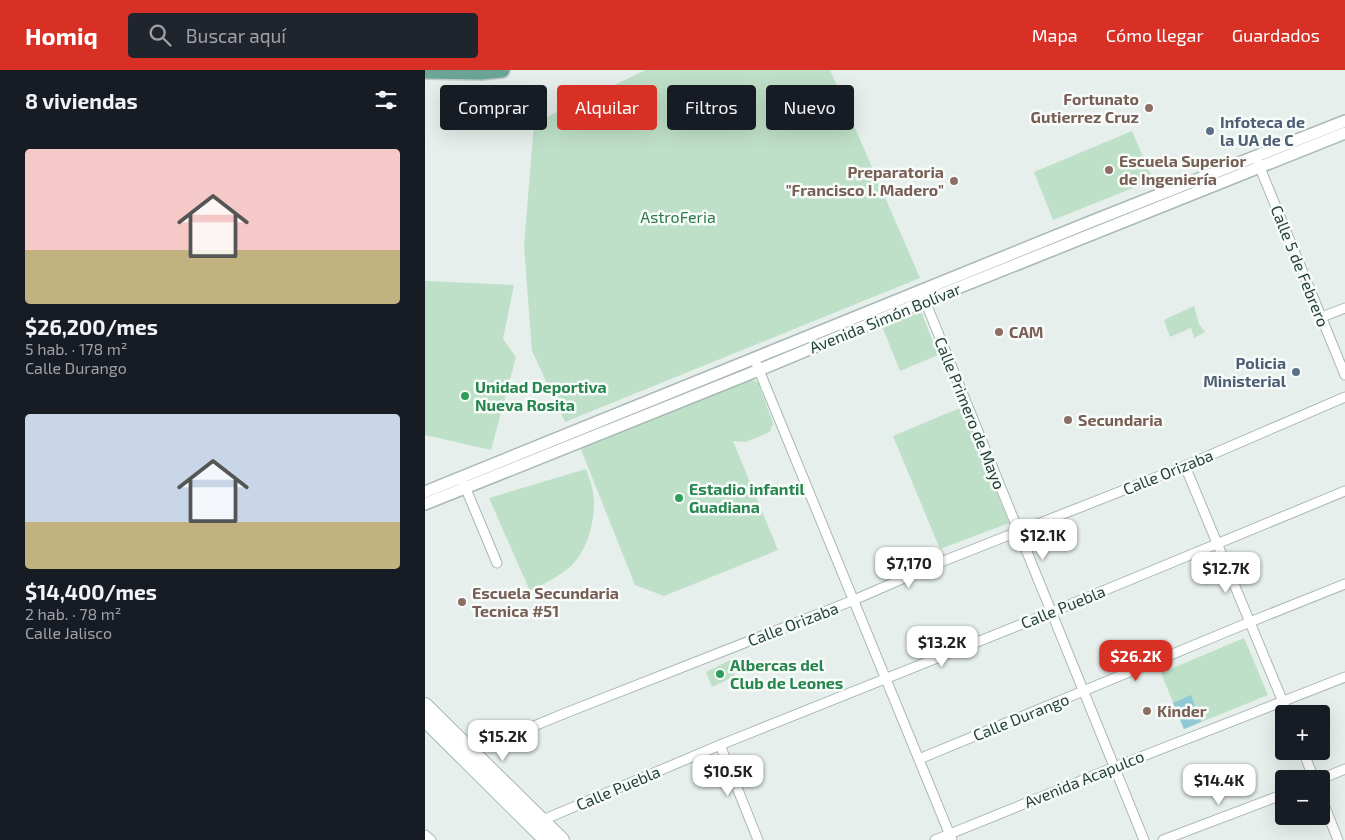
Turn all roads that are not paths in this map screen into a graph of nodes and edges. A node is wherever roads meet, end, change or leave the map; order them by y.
1 (502, 70) edge
2 (425, 71) edge
3 (1345, 121) edge
4 (1345, 132) edge
5 (1257, 161) junction
6 (1090, 222) junction
7 (1095, 234) junction
8 (923, 296) junction
9 (1345, 308) edge
10 (1322, 317) junction
11 (754, 358) junction
12 (759, 370) junction
13 (1345, 375) edge
14 (1345, 397) edge
15 (1185, 466) junction
16 (463, 483) junction
17 (1345, 491) edge
18 (425, 492) edge
19 (425, 504) edge
20 (1018, 531) junction
21 (1218, 545) junction
22 (497, 563) dead end
23 (1345, 584) edge
24 (854, 600) junction
25 (1052, 612) junction
26 (1250, 622) junction
27 (1345, 677) edge
28 (886, 678) junction
29 (1084, 692) junction
30 (1283, 701) junction
31 (425, 705) edge
32 (1285, 705) edge
33 (425, 720) edge
34 (719, 746) junction
35 (467, 754) junction
36 (919, 758) junction
37 (1115, 767) junction
38 (1345, 769) edge
39 (1330, 775) edge
40 (1275, 797) edge
41 (1330, 820) edge
42 (536, 823) junction
43 (425, 835) edge
44 (950, 837) edge
45 (553, 838) edge
46 (431, 840) edge
47 (759, 840) edge
48 (935, 840) edge
49 (1144, 840) edge
50 (1163, 840) edge
51 (1338, 840) edge

1 - 2 main road
3 - 5 street, Avenida Simón Bolívar
4 - 5 street, Avenida Simón Bolívar
5 - 6 street, Avenida Simón Bolívar
5 - 7 street, Avenida Simón Bolívar
5 - 10 street, Calle 5 de Febrero
6 - 7 street
6 - 8 street, Avenida Simón Bolívar
7 - 8 street, Avenida Simón Bolívar
8 - 11 street, Avenida Simón Bolívar
8 - 12 street, Avenida Simón Bolívar
8 - 20 street, Calle Primero de Mayo
9 - 10 street
10 - 13 street, Calle 5 de Febrero
11 - 12 street
11 - 16 street, Avenida Simón Bolívar
12 - 16 street, Avenida Simón Bolívar
12 - 24 street
14 - 15 street, Calle Orizaba
15 - 20 street, Calle Orizaba
15 - 21 street
16 - 18 street, Avenida Simón Bolívar
16 - 19 street, Avenida Simón Bolívar
16 - 22 street
17 - 21 street, Calle Puebla
20 - 24 street, Calle Orizaba
20 - 25 street, Calle Primero de Mayo
21 - 25 street, Calle Puebla
21 - 26 street
23 - 26 street, Calle Durango
24 - 28 street
24 - 35 street, Calle Orizaba
25 - 28 street, Calle Puebla
25 - 29 street, Calle Primero de Mayo
26 - 29 street, Calle Durango
26 - 30 street
27 - 30 street, Avenida Acapulco
28 - 34 street, Calle Puebla
28 - 36 street
29 - 36 street, Calle Durango
29 - 37 street, Calle Primero de Mayo
30 - 32 street
30 - 37 street, Avenida Acapulco
31 - 35 main road
33 - 35 main road
34 - 42 street, Calle Puebla
34 - 47 street
35 - 42 main road
36 - 44 street
37 - 44 street, Avenida Acapulco
37 - 49 street, Calle Primero de Mayo
38 - 39 street
40 - 50 street
41 - 51 street
42 - 45 main road
43 - 46 street
44 - 48 street, Avenida Acapulco

